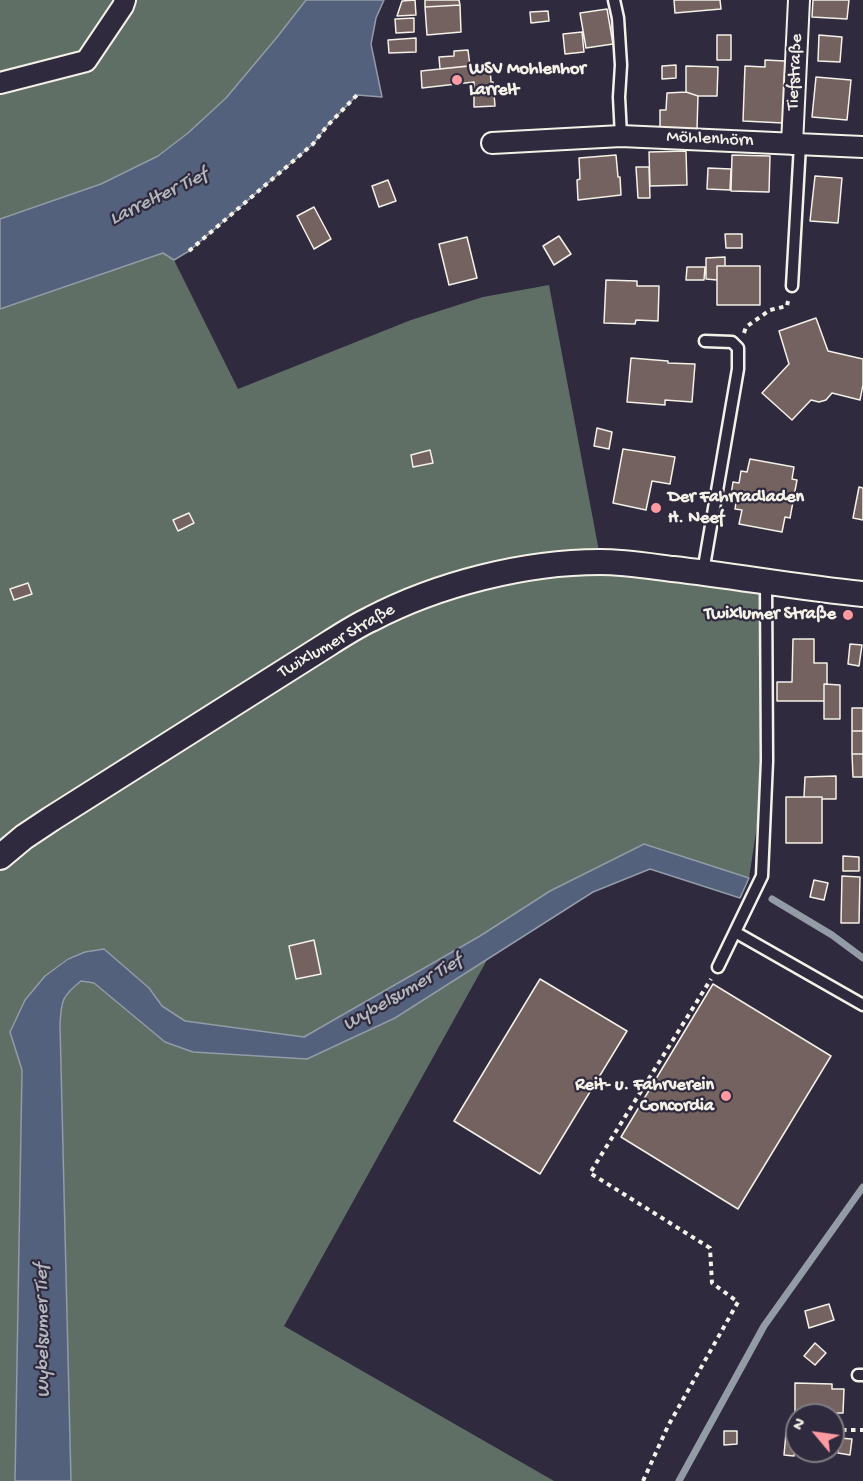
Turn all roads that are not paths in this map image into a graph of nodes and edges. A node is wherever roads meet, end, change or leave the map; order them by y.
1 (125, 0) edge
2 (614, 0) edge
3 (799, 0) edge
4 (0, 83) edge
5 (621, 136) junction
6 (492, 143) dead end
7 (796, 145) junction
8 (863, 147) edge
9 (792, 286) road end
10 (705, 341) dead end
11 (703, 572) junction
12 (766, 581) junction
13 (863, 594) edge
14 (0, 857) edge
15 (735, 932) junction
16 (718, 967) road end
17 (863, 1005) edge

1 - 4 street
2 - 5 lane
3 - 7 street, Tiefstraße
5 - 6 street, Möhlenhörn
5 - 7 street, Möhlenhörn
7 - 8 street, Möhlenhörn
7 - 9 lane
10 - 11 lane
11 - 12 street, Twixlumer Straße
11 - 14 street, Twixlumer Straße
12 - 13 street, Twixlumer Straße
12 - 15 lane
15 - 16 lane
15 - 17 lane

